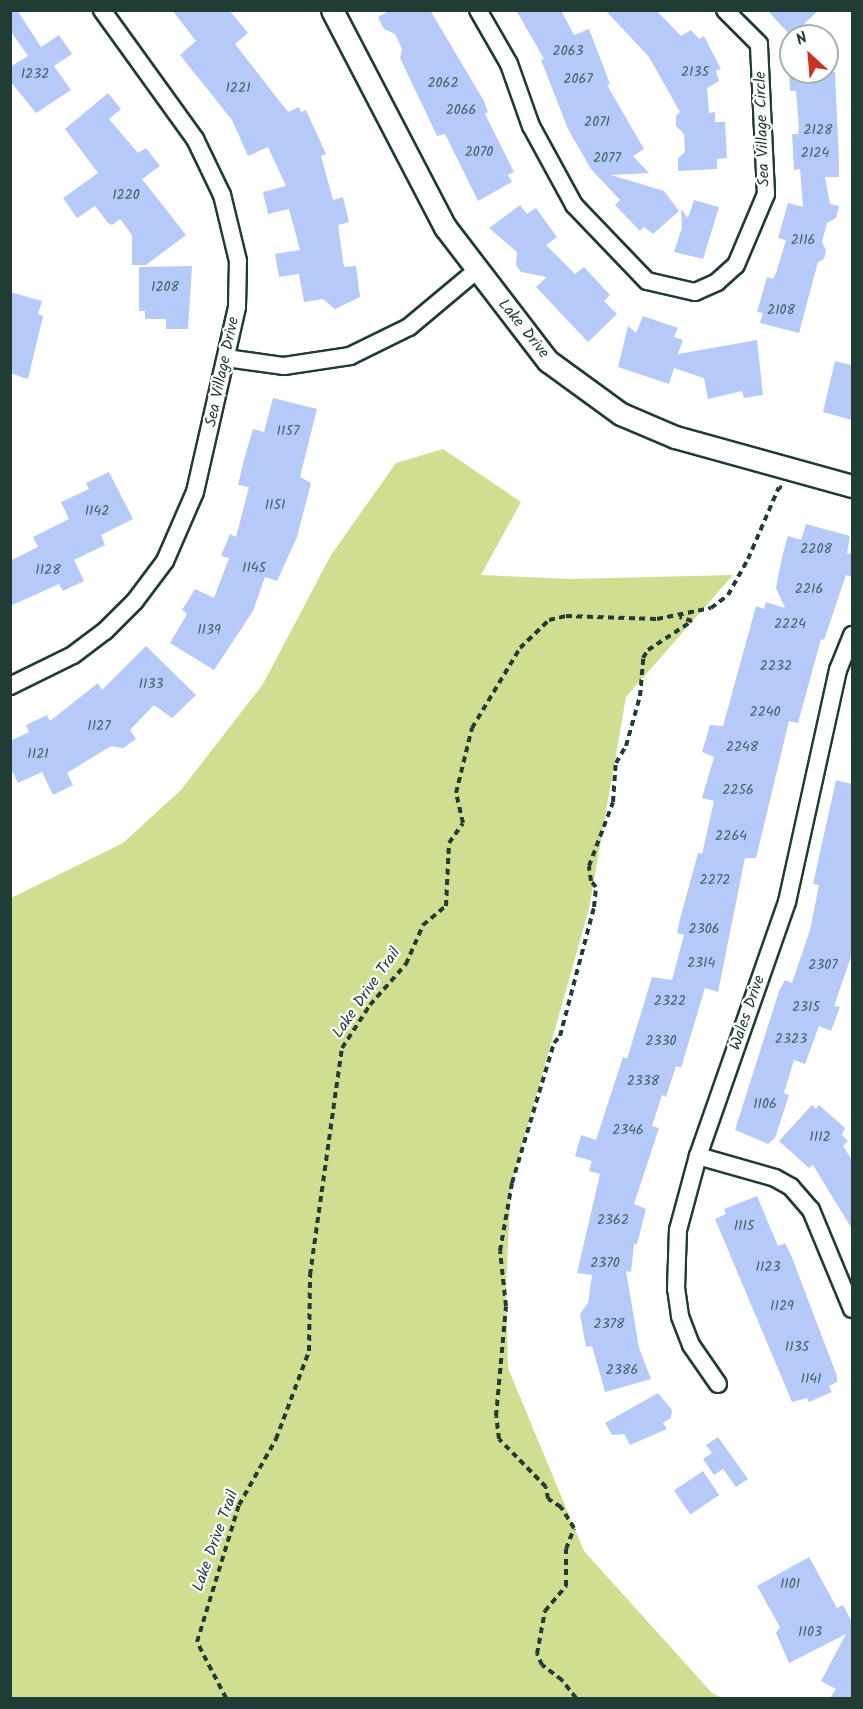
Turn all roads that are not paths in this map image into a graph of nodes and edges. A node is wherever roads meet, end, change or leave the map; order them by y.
1 (102, 10) edge
2 (332, 10) edge
3 (478, 10) edge
4 (725, 10) edge
5 (476, 271) junction
6 (226, 358) junction
7 (852, 486) edge
8 (852, 635) edge
9 (10, 686) edge
10 (698, 1156) junction
11 (852, 1309) edge
12 (718, 1384) dead end

1 - 6 street, Sea Village Drive
2 - 5 street, Lake Drive
3 - 4 street, Sea Village Circle
5 - 6 street
5 - 7 street, Lake Drive
6 - 9 street, Sea Village Drive
8 - 10 street, Wales Drive
10 - 11 street
10 - 12 street, Wales Drive

